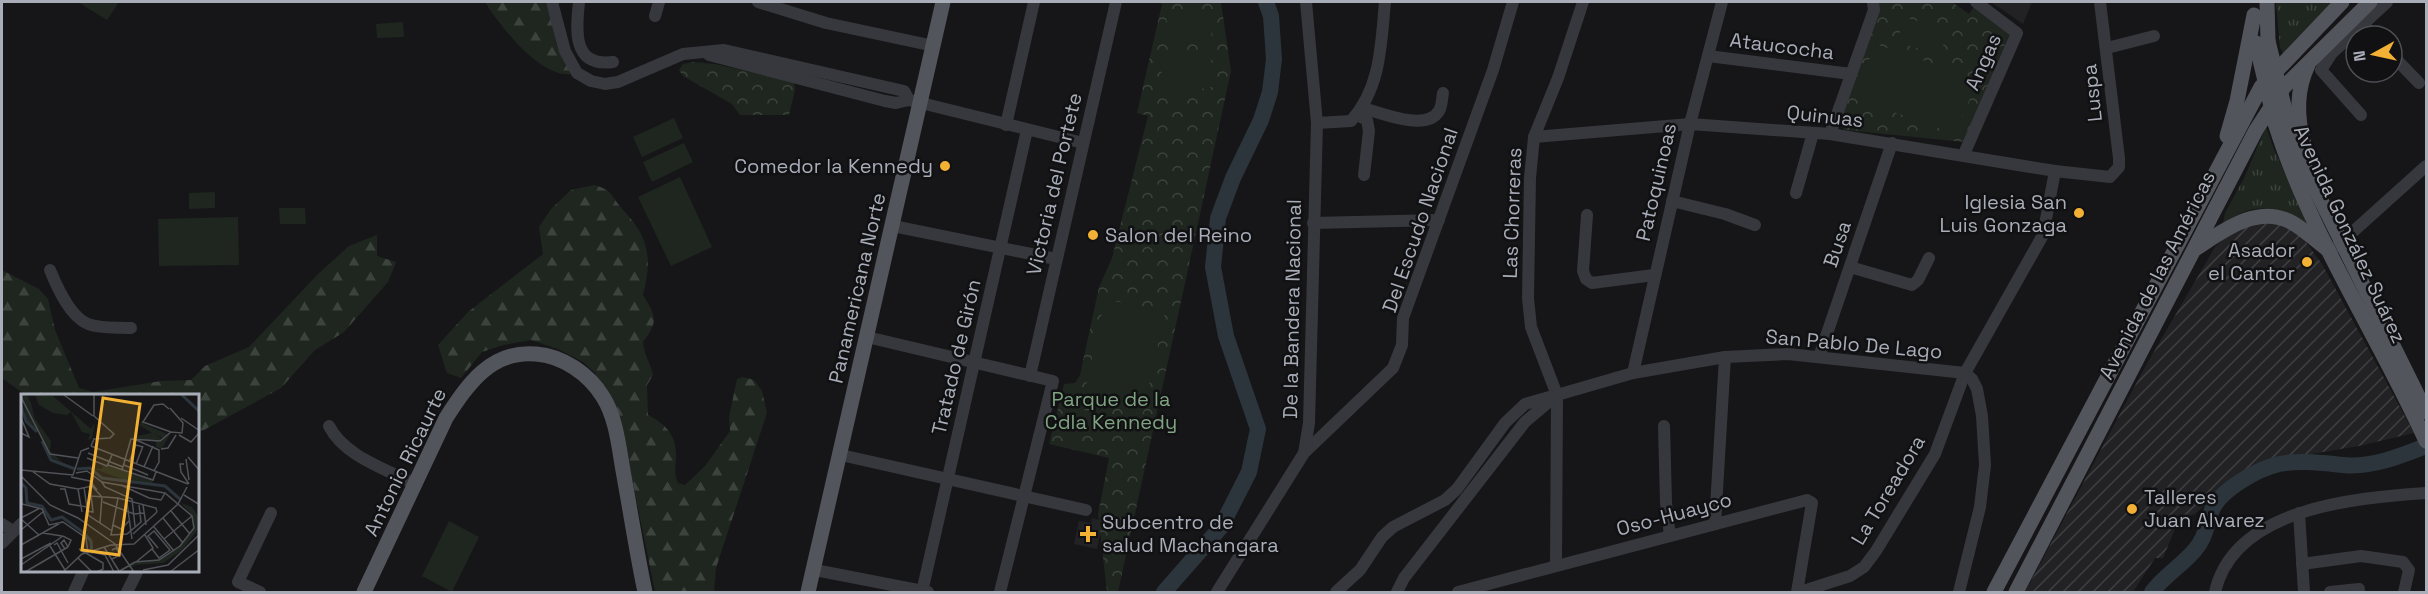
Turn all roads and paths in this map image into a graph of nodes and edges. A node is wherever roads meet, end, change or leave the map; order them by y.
1 (552, 2) edge
2 (579, 2) edge
3 (659, 2) edge
4 (758, 2) edge
5 (943, 2) edge
6 (1034, 2) edge
7 (1116, 2) edge
8 (1306, 2) edge
9 (1385, 2) edge
10 (1513, 2) edge
11 (1583, 2) edge
12 (1722, 2) edge
13 (1873, 2) edge
14 (1976, 2) edge
15 (2100, 2) edge
16 (2267, 2) edge
17 (2342, 2) edge
18 (2370, 2) edge
19 (2387, 2) edge
20 (778, 4) edge
21 (2254, 8) edge
22 (655, 16) dead end
23 (2363, 24) edge
24 (2154, 36) dead end
25 (2262, 42) junction
26 (2344, 42) edge
27 (934, 46) junction
28 (2107, 48) junction
29 (1708, 56) junction
30 (2313, 57) junction
31 (613, 62) dead end
32 (2404, 67) edge
33 (1851, 74) junction
34 (2419, 83) dead end
35 (1443, 93) dead end
36 (914, 101) junction
37 (1360, 111) junction
38 (2361, 115) dead end
39 (2281, 121) junction
40 (1317, 123) junction
41 (1690, 124) junction
42 (1006, 125) junction
43 (1027, 130) junction
44 (1813, 133) junction
45 (1830, 134) junction
46 (1534, 137) junction
47 (1083, 143) junction
48 (1892, 143) junction
49 (1964, 154) junction
50 (2218, 164) junction
51 (2427, 166) edge
52 (2055, 171) junction
53 (1364, 175) dead end
54 (2110, 177) joint
55 (1796, 193) dead end
56 (1672, 201) junction
57 (1587, 215) dead end
58 (1439, 220) junction
59 (1313, 223) junction
60 (1755, 225) dead end
61 (892, 226) junction
62 (2342, 240) junction
63 (1001, 247) junction
64 (2195, 249) junction
65 (2330, 251) junction
66 (1929, 258) dead end
67 (1056, 259) junction
68 (1850, 267) junction
69 (50, 270) dead end
70 (1654, 274) junction
71 (2372, 317) junction
72 (131, 328) dead end
73 (867, 337) junction
74 (1725, 357) junction
75 (1819, 357) junction
76 (974, 363) junction
77 (1633, 373) junction
78 (1965, 373) junction
79 (1030, 376) junction
80 (1557, 395) junction
81 (2427, 412) edge
82 (329, 426) dead end
83 (1664, 426) dead end
84 (2426, 439) edge
85 (1304, 453) junction
86 (841, 455) junction
87 (948, 478) junction
88 (415, 484) junction
89 (2427, 493) edge
90 (1025, 496) junction
91 (1086, 510) dead end
92 (272, 513) dead end
93 (2299, 513) junction
94 (2, 524) edge
95 (1715, 524) junction
96 (18, 527) edge
97 (1670, 536) junction
98 (2, 543) edge
99 (2302, 564) junction
100 (1556, 565) junction
101 (82, 573) edge
102 (136, 573) edge
103 (811, 584) edge
104 (2359, 589) dead end
105 (74, 592) edge
106 (127, 592) edge
107 (260, 592) edge
108 (363, 592) edge
109 (645, 592) edge
110 (924, 592) edge
111 (1000, 592) edge
112 (1217, 592) edge
113 (1336, 592) edge
114 (1397, 592) edge
115 (1458, 592) edge
116 (1798, 592) edge
117 (1959, 592) edge
118 (1994, 592) edge
119 (2016, 592) edge
120 (2215, 592) edge
121 (2304, 592) edge
122 (2330, 592) edge
123 (2404, 592) edge

1 - 36 street
2 - 31 street
3 - 22 street
4 - 20 street
5 - 27 main road, Panamericana Norte
6 - 42 street
7 - 47 street, Victoria del Portete
8 - 40 street, De la Bandera Nacional
9 - 37 street
10 - 58 street, Del Escudo Nacional
11 - 46 street, Las Chorreras
12 - 29 street, Patoquinoas
13 - 33 street
14 - 49 street, Angas
15 - 28 street, Luspa
16 - 25 main road, Avenida González Suárez
17 - 50 main road, Avenida de las Américas
18 - 30 main road, Avenida de las Américas
19 - 23 street
20 - 27 street
21 - 25 main road, Avenida González Suárez
21 - 50 main road
24 - 28 street
25 - 39 main road, Avenida González Suárez, bridge
26 - 38 street
27 - 36 main road, Panamericana Norte
28 - 54 street, Luspa
29 - 33 street, Ataucocha
29 - 41 street, Patoquinoas
30 - 62 main road
30 - 64 main road, Avenida de las Américas
32 - 34 street
33 - 45 street
35 - 37 street
36 - 42 street
36 - 61 main road, Panamericana Norte
37 - 40 street
37 - 53 street
39 - 62 main road, Avenida González Suárez
39 - 65 main road, Avenida González Suárez
40 - 59 street, De la Bandera Nacional
41 - 44 street, Quinuas
41 - 46 street, Quinuas
41 - 56 street, Patoquinoas
42 - 43 street
43 - 47 street
43 - 63 street, Tratado de Girón
44 - 45 street, Quinuas
44 - 55 street
45 - 48 street, Quinuas
46 - 80 street, Las Chorreras
47 - 67 street, Victoria del Portete
48 - 49 street, Quinuas
48 - 68 street, Busa
49 - 52 street, Quinuas
50 - 118 main road, Avenida de las Américas
51 - 62 street
52 - 54 street, Quinuas
52 - 78 street, La Toreadora
56 - 60 street
56 - 70 street, Patoquinoas
57 - 70 street
58 - 59 street
58 - 85 street, Del Escudo Nacional
59 - 85 street, De la Bandera Nacional
61 - 63 street
61 - 73 main road, Panamericana Norte
62 - 65 street
62 - 71 main road, Avenida González Suárez
63 - 67 street
63 - 76 street, Tratado de Girón
64 - 65 main road
64 - 119 main road, Avenida de las Américas
65 - 71 main road, Avenida González Suárez
66 - 68 street
67 - 79 street, Victoria del Portete
68 - 75 street, Busa
69 - 72 street
70 - 77 street, Patoquinoas
71 - 81 main road, Avenida González Suárez
71 - 84 main road, Avenida González Suárez
73 - 76 street
73 - 86 main road, Panamericana Norte
74 - 75 street, San Pablo De Lago
74 - 77 street, San Pablo De Lago
74 - 95 street
75 - 78 street, San Pablo De Lago
76 - 79 street
76 - 87 street, Tratado de Girón
77 - 80 street, San Pablo De Lago
78 - 116 street, La Toreadora
78 - 117 street, San Pablo De Lago
79 - 90 street
80 - 100 street
80 - 113 street
80 - 114 street, San Pablo De Lago
82 - 88 street
83 - 97 street
85 - 112 street, De la Bandera Nacional
86 - 87 street
86 - 103 main road, Panamericana Norte
87 - 90 street
87 - 110 street, Tratado de Girón
88 - 108 main road, Antonio Ricaurte
88 - 109 main road, Antonio Ricaurte
89 - 93 street
90 - 91 street
90 - 111 street
92 - 107 street
93 - 99 street
93 - 120 street
94 - 96 street
95 - 97 street, Oso-Huayco
95 - 116 street, Oso-Huayco
96 - 98 street
97 - 100 street, Oso-Huayco
99 - 121 street
99 - 123 street
100 - 115 street, Oso-Huayco
101 - 105 street
102 - 106 street
103 - 110 street
104 - 122 street

